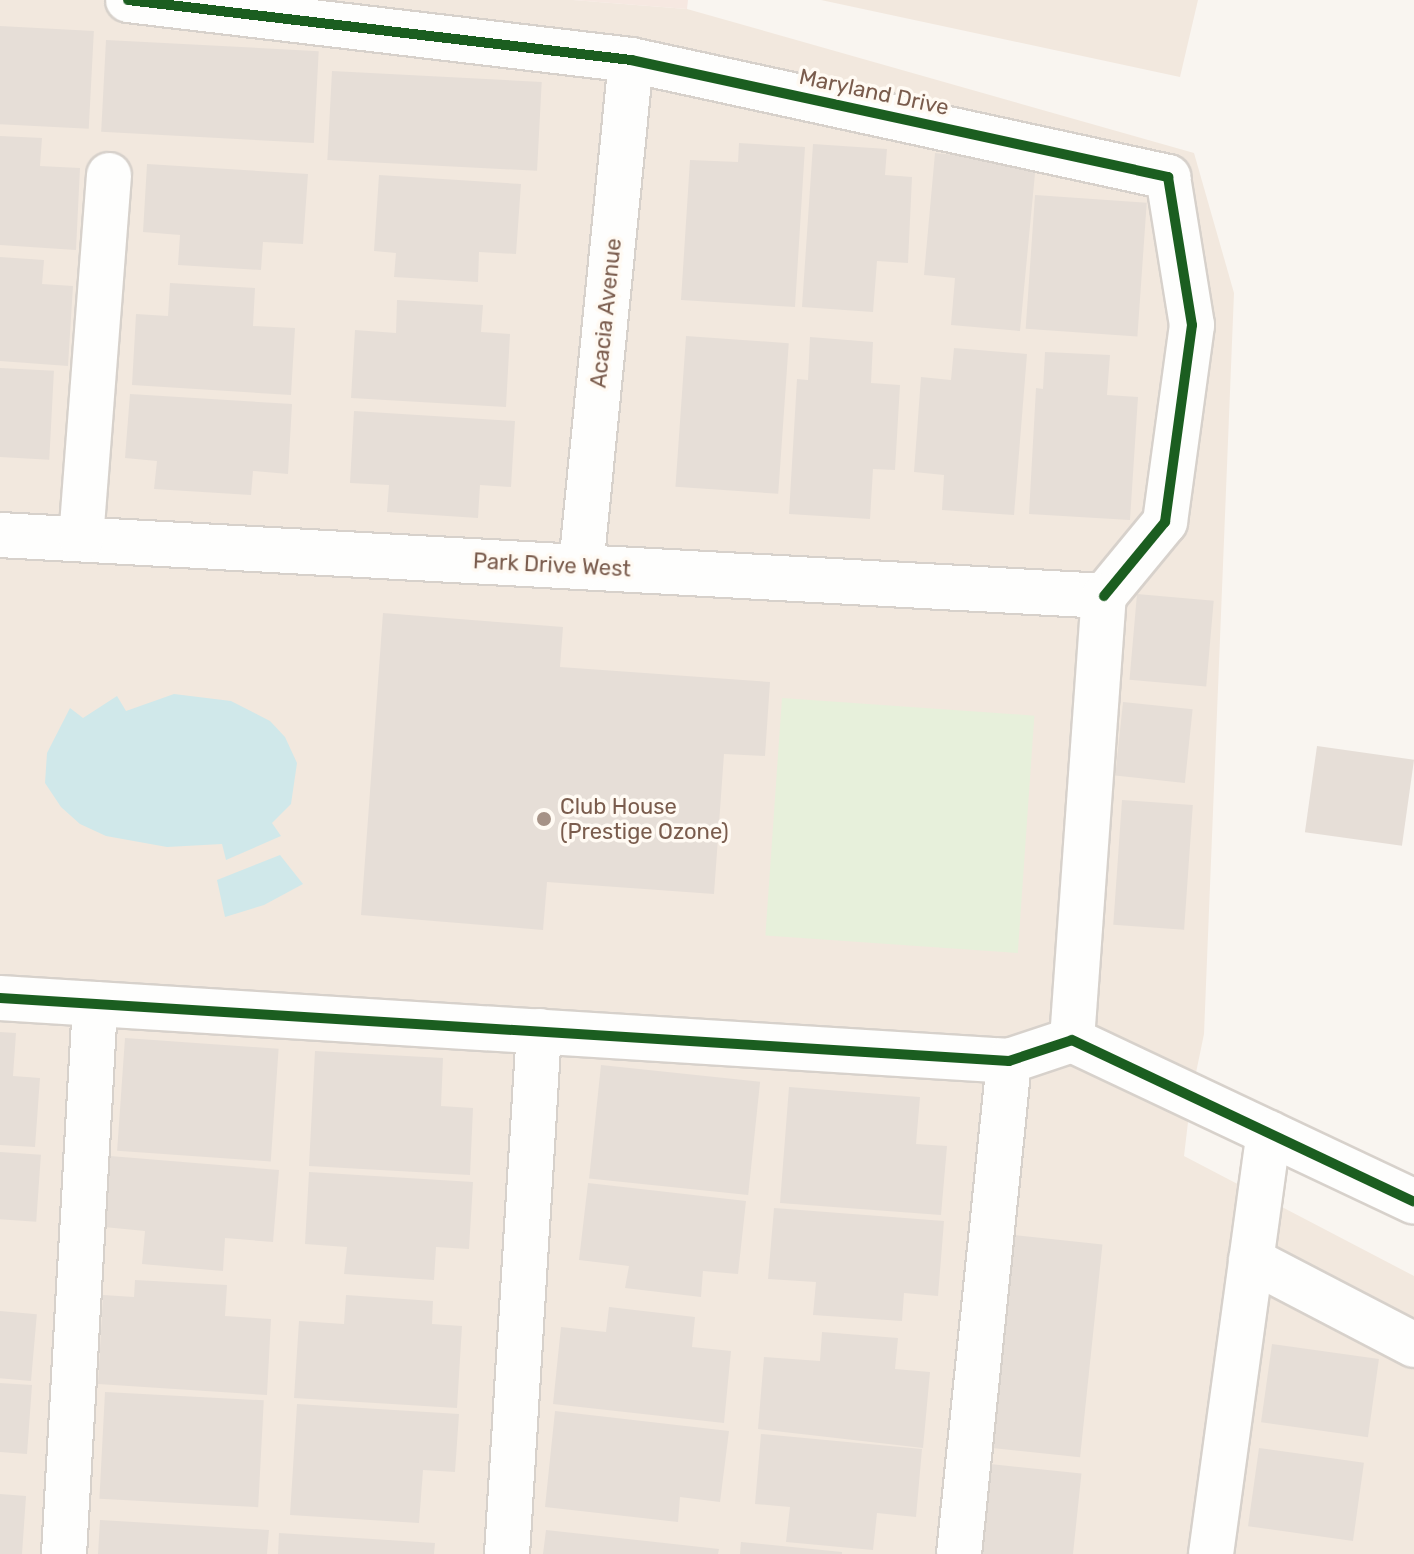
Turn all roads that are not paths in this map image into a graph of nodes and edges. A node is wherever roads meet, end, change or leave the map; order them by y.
1 (128, 0) edge
2 (631, 60) junction
3 (109, 175) dead end
4 (0, 535) edge
5 (81, 539) junction
6 (581, 567) junction
7 (1104, 596) junction
8 (0, 998) edge
9 (95, 1004) junction
10 (539, 1031) junction
11 (1072, 1040) junction
12 (1009, 1061) junction
13 (1269, 1133) junction
14 (1414, 1202) edge
15 (1251, 1260) junction
16 (1414, 1345) edge
17 (64, 1554) edge
18 (507, 1554) edge
19 (959, 1554) edge
20 (1211, 1554) edge

1 - 2 street, Maryland Drive
2 - 6 street, Acacia Avenue
2 - 7 street, Maryland Drive
3 - 5 street
4 - 5 street, Park Drive West
5 - 6 street, Park Drive West
6 - 7 street, Park Drive West
7 - 11 street
8 - 9 street
9 - 10 street
9 - 17 street
10 - 12 street
10 - 18 street
11 - 12 street
11 - 13 street
12 - 19 street
13 - 14 street
13 - 15 street
15 - 16 street
15 - 20 street

